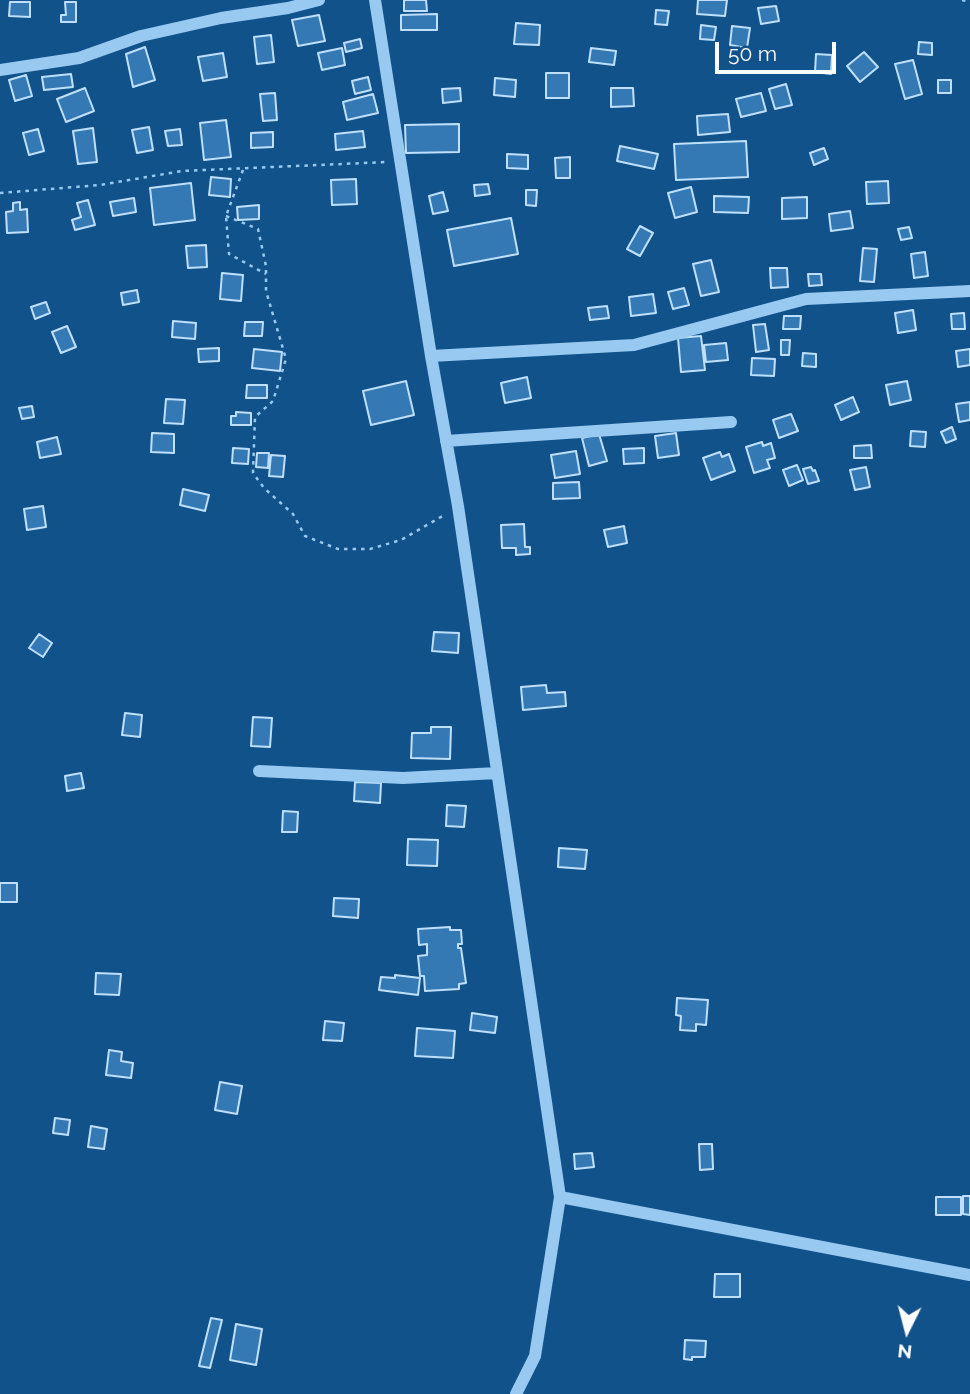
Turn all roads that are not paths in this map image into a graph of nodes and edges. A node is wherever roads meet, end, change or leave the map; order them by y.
1 (319, 0) edge
2 (375, 0) edge
3 (0, 70) edge
4 (970, 291) edge
5 (431, 356) junction
6 (731, 422) dead end
7 (446, 441) junction
8 (259, 771) dead end
9 (497, 773) junction
10 (560, 1197) junction
11 (970, 1275) edge
12 (516, 1394) edge

1 - 3 street
2 - 5 street
4 - 5 street
5 - 7 street
6 - 7 street
7 - 9 street
8 - 9 street
9 - 10 street
10 - 11 street
10 - 12 street

